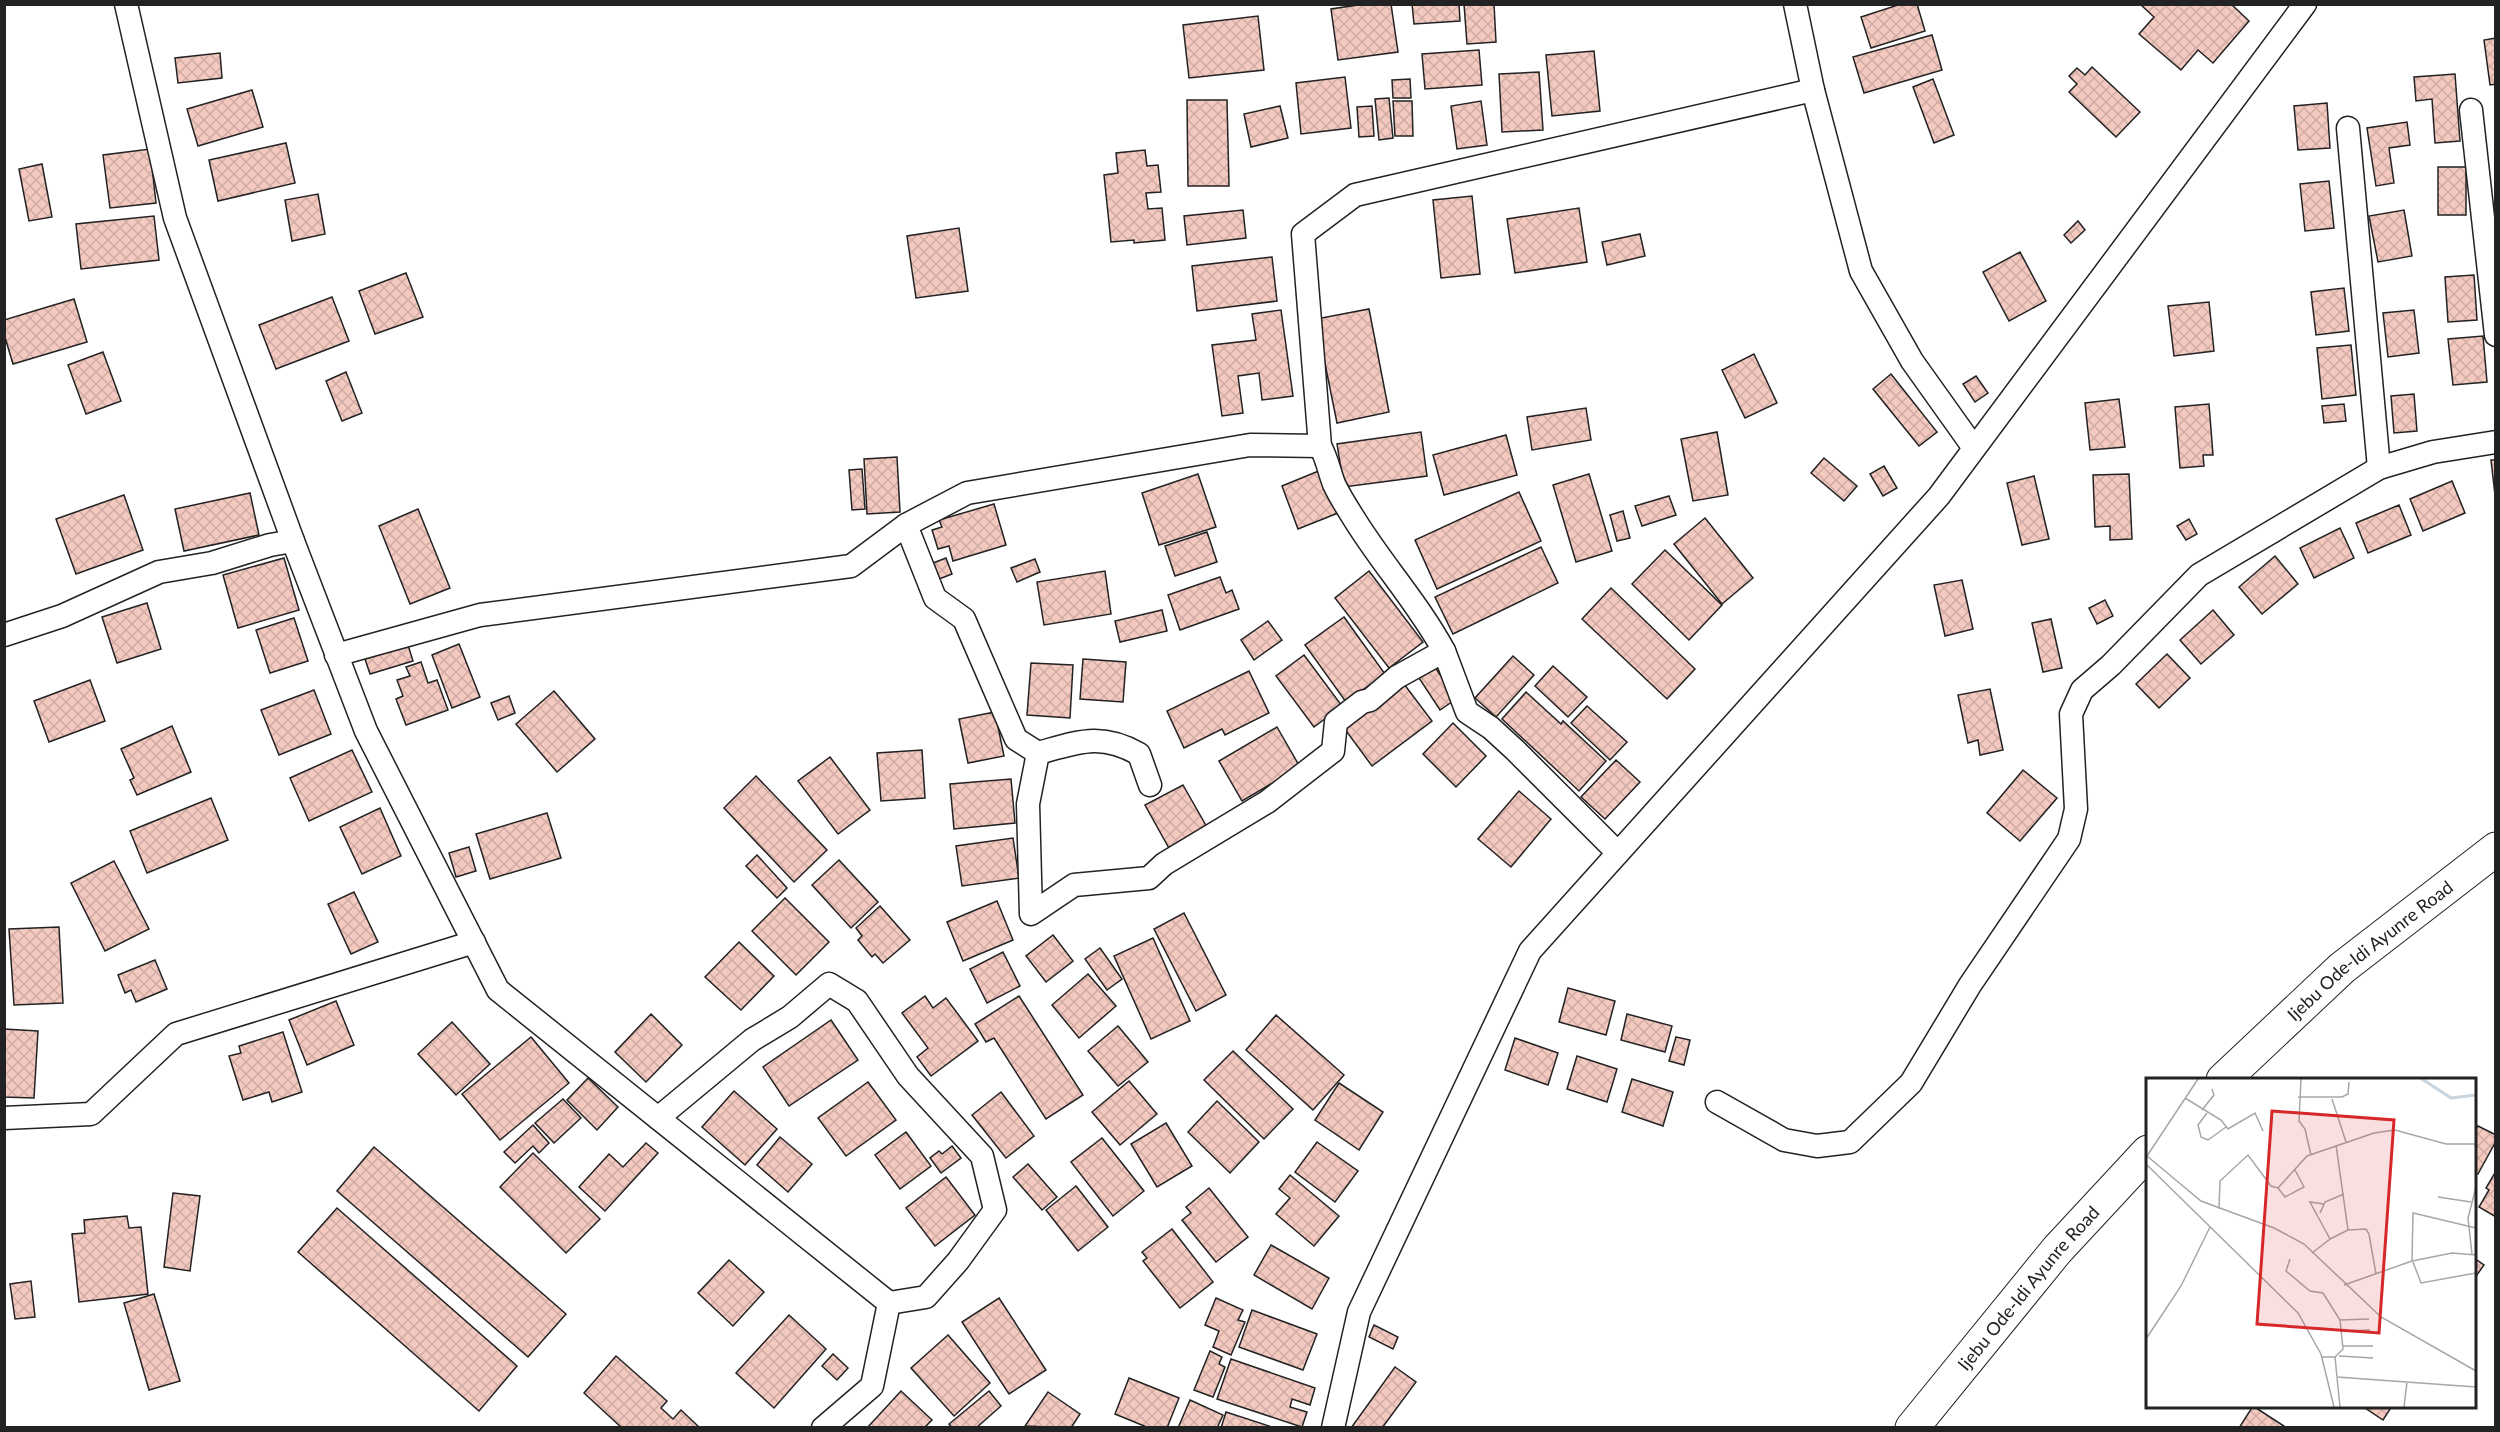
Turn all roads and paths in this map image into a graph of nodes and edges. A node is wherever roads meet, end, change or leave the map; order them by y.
1 (126, 4) edge
2 (1795, 4) edge
3 (2305, 4) edge
4 (1813, 90) junction
5 (2471, 110) dead end
6 (2348, 128) dead end
7 (2496, 335) edge
8 (2496, 441) edge
9 (1320, 446) junction
10 (1974, 448) junction
11 (2379, 468) junction
12 (906, 525) junction
13 (293, 541) junction
14 (4, 636) edge
15 (1444, 651) junction
16 (336, 655) junction
17 (1038, 753) junction
18 (1150, 785) dead end
19 (2496, 849) edge
20 (1618, 853) junction
21 (474, 942) junction
22 (2225, 1078) edge
23 (1717, 1102) dead end
24 (4, 1118) edge
25 (658, 1118) junction
26 (2146, 1154) edge
27 (889, 1303) junction
28 (823, 1428) edge
29 (1334, 1428) edge
30 (1912, 1428) edge

1 - 13 street
2 - 4 street
3 - 10 street
4 - 9 street
4 - 10 street
5 - 7 street
6 - 11 street
8 - 11 street
9 - 12 street
9 - 15 street
10 - 20 street
11 - 23 street
12 - 16 street
12 - 17 street
13 - 14 street
13 - 16 street
15 - 17 street
15 - 20 street
16 - 21 street
17 - 18 street
19 - 22 main road, Ijebu Ode-Idi Ayunre Road
20 - 29 street
21 - 24 street
21 - 25 street
25 - 27 street
25 - 27 street
26 - 30 main road, Ijebu Ode-Idi Ayunre Road
27 - 28 street

